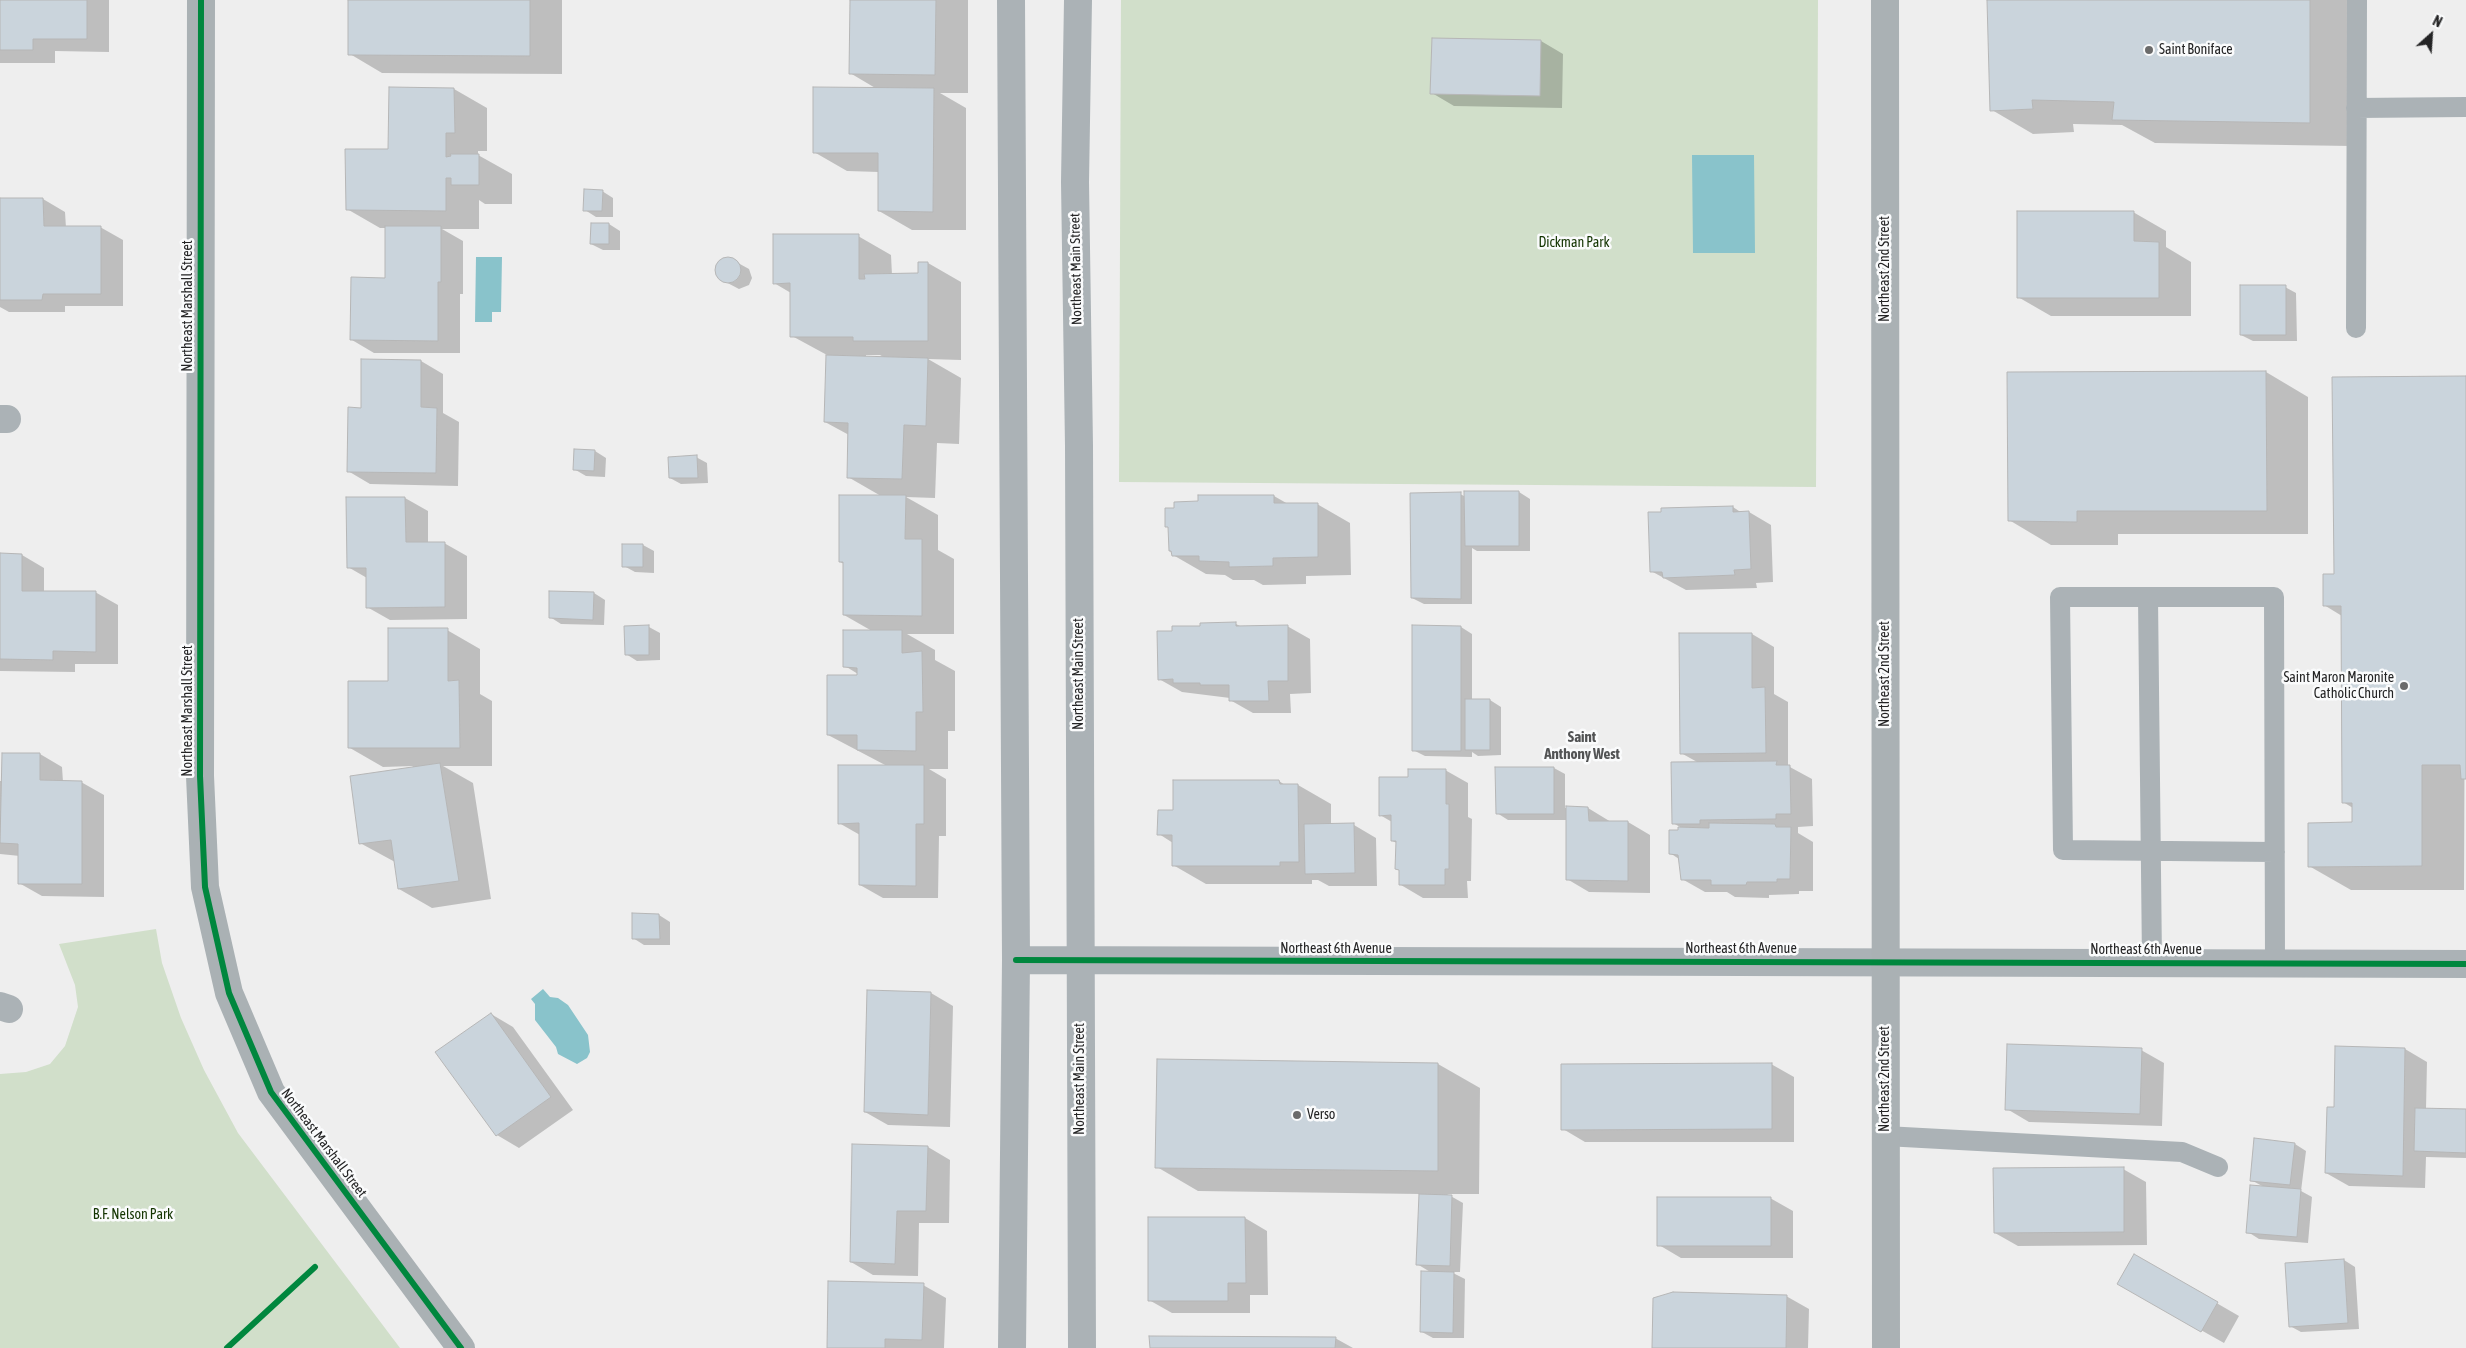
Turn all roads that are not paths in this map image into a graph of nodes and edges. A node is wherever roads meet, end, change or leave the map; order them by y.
1 (201, 0) edge
2 (1011, 0) edge
3 (1078, 0) edge
4 (1885, 0) edge
5 (2357, 0) edge
6 (2466, 107) edge
7 (2356, 108) junction
8 (2356, 328) dead end
9 (2148, 597) junction
10 (2151, 851) junction
11 (2275, 852) junction
12 (1016, 960) junction
13 (1080, 961) junction
14 (1884, 962) junction
15 (2152, 962) junction
16 (2275, 963) junction
17 (2466, 964) edge
18 (1885, 1136) junction
19 (2218, 1167) dead end
20 (461, 1348) edge
21 (1012, 1348) edge
22 (1082, 1348) edge
23 (1886, 1348) edge

1 - 20 street, Northeast Marshall Street
2 - 12 street
3 - 13 street, Northeast Main Street
4 - 14 street, Northeast 2nd Street
5 - 7 lane
6 - 7 lane
7 - 8 lane
9 - 10 lane
9 - 10 lane
9 - 11 lane
10 - 11 lane
10 - 15 lane
11 - 16 lane
12 - 13 street, Northeast 6th Avenue
12 - 21 street
13 - 14 street, Northeast 6th Avenue
13 - 22 street, Northeast Main Street
14 - 15 street, Northeast 6th Avenue
14 - 18 street, Northeast 2nd Street
15 - 16 street, Northeast 6th Avenue
16 - 17 street, Northeast 6th Avenue
18 - 19 lane
18 - 23 street, Northeast 2nd Street

